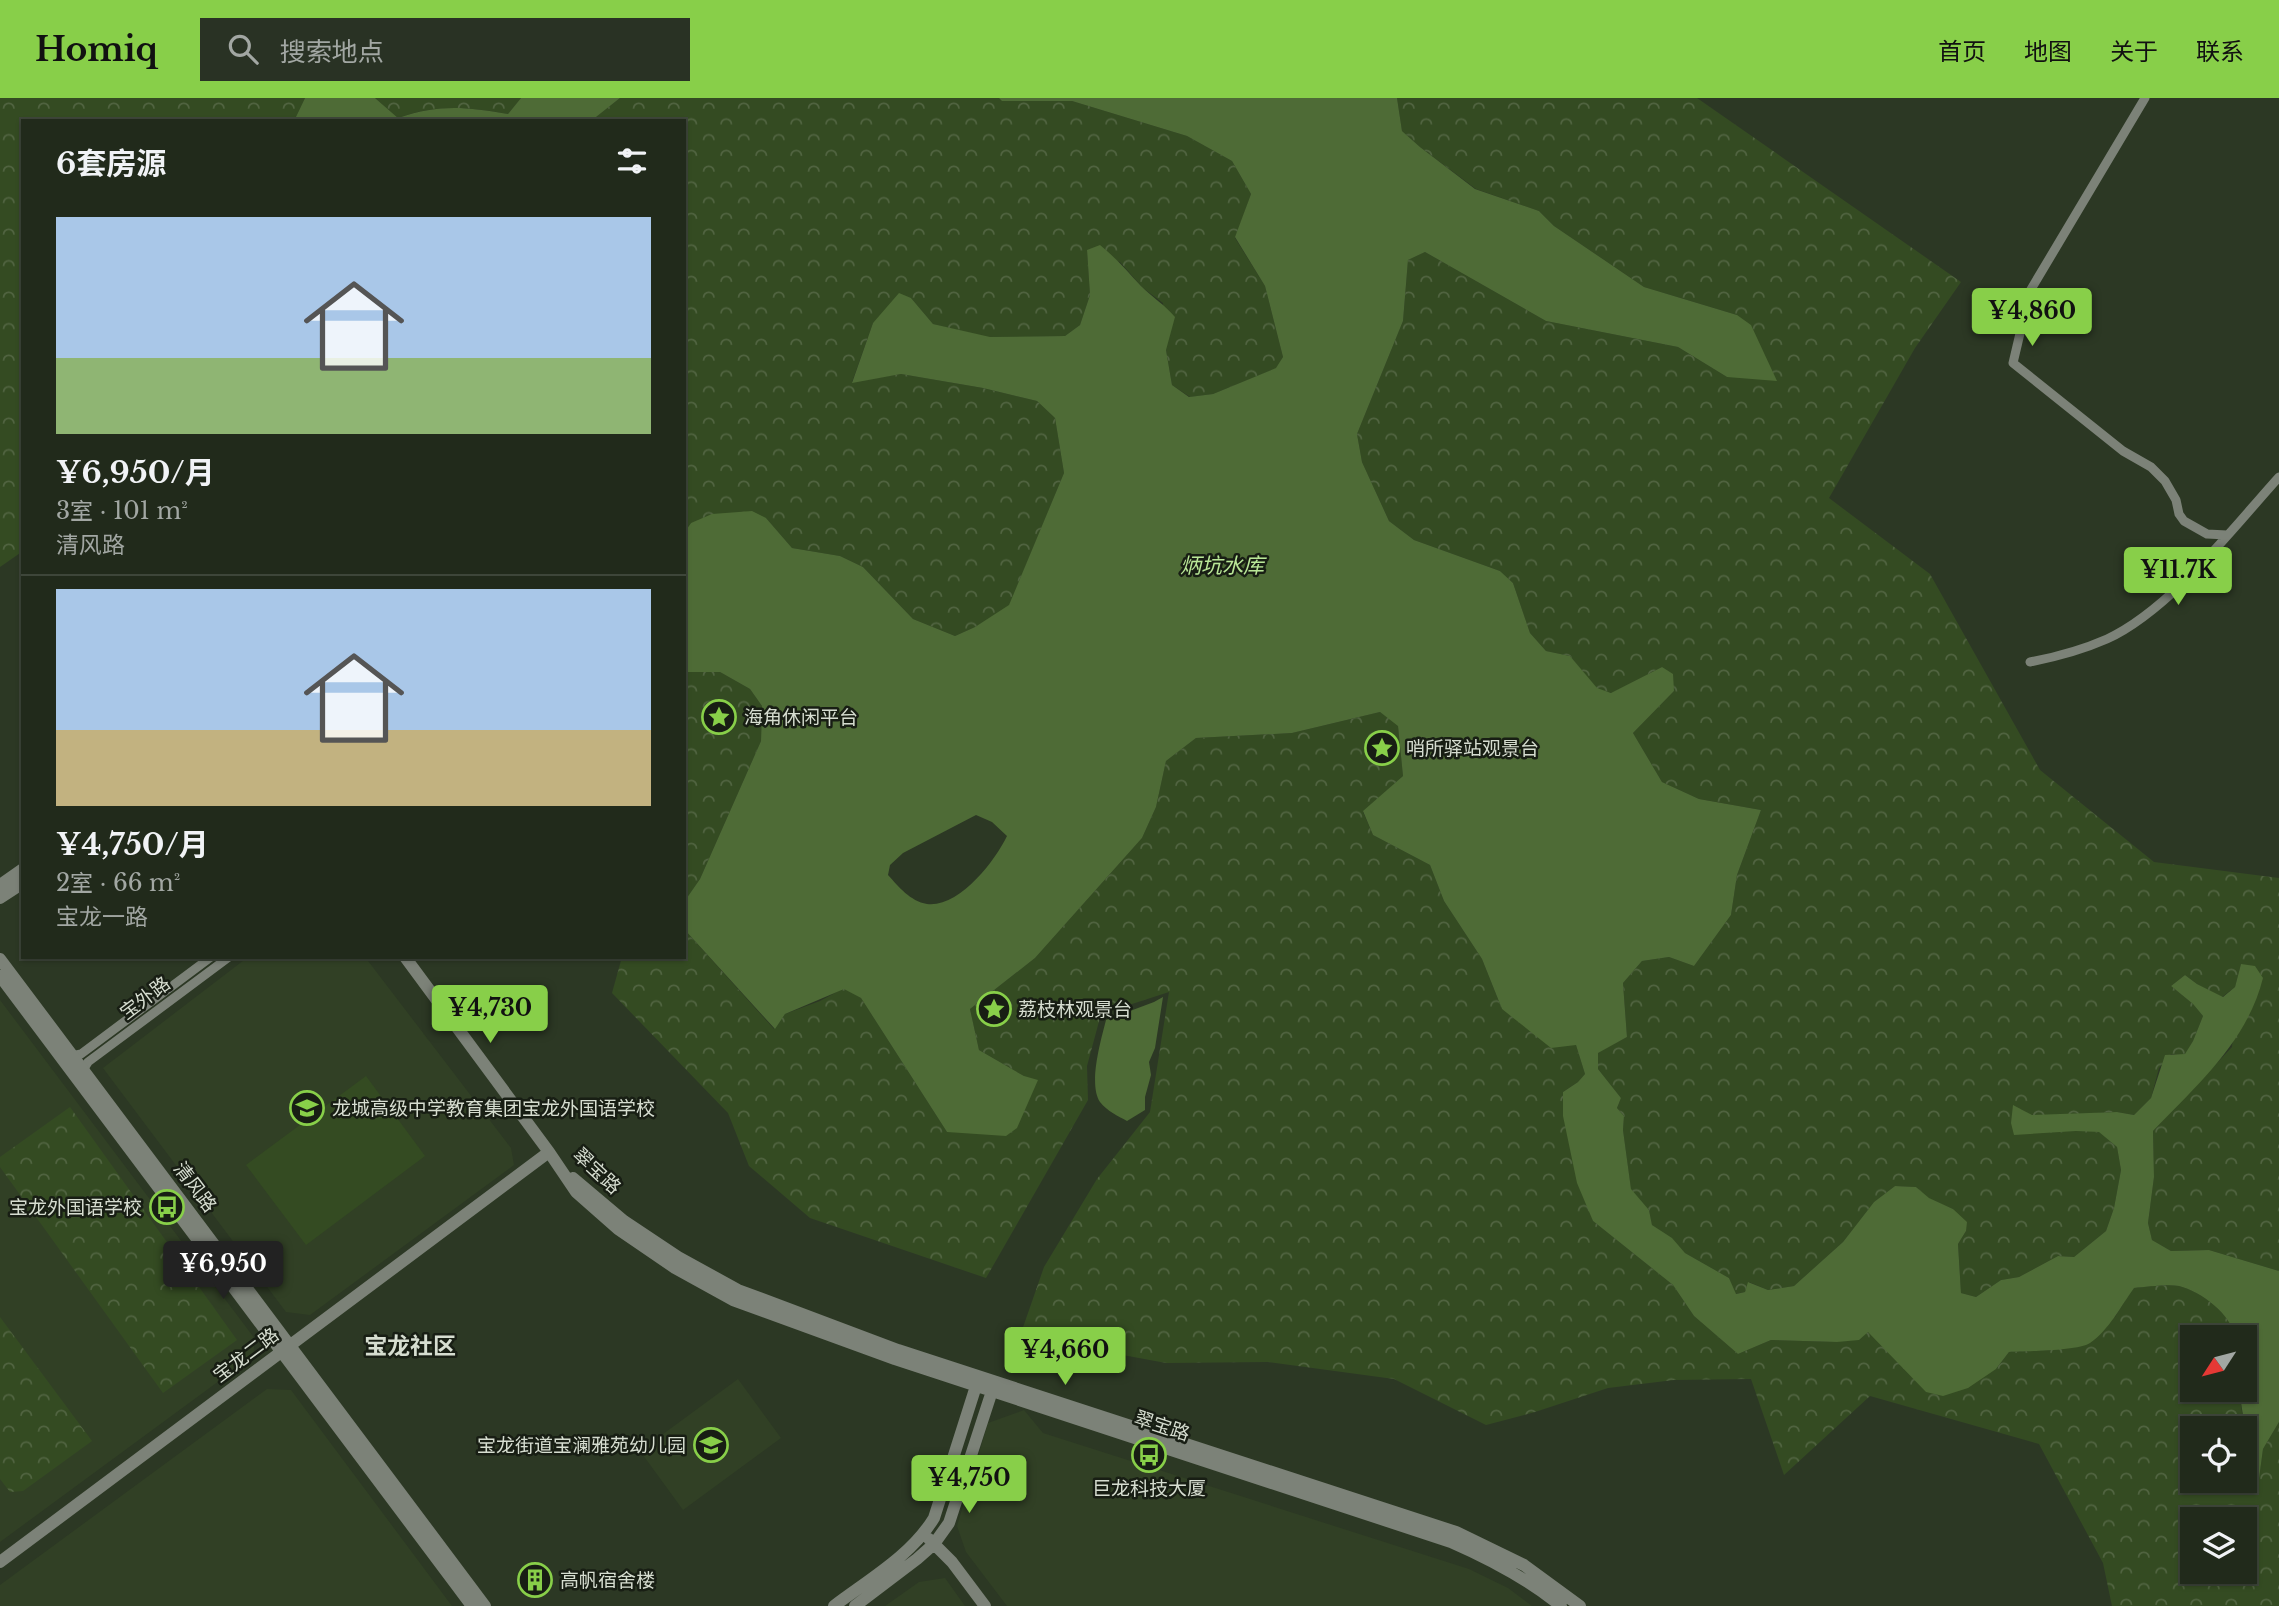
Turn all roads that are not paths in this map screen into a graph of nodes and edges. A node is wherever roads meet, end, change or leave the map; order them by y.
1 (2145, 98) edge
2 (2279, 477) edge
3 (2227, 535) junction
4 (2029, 662) dead end
5 (21, 870) edge
6 (21, 884) edge
7 (0, 885) edge
8 (0, 898) edge
9 (0, 959) edge
10 (208, 959) edge
11 (226, 959) edge
12 (406, 959) edge
13 (0, 976) edge
14 (72, 1056) junction
15 (83, 1070) junction
16 (549, 1152) junction
17 (286, 1349) junction
18 (985, 1386) junction
19 (924, 1534) junction
20 (934, 1544) junction
21 (0, 1562) edge
22 (472, 1606) edge
23 (485, 1606) edge
24 (834, 1606) edge
25 (855, 1606) edge
26 (985, 1606) edge
27 (1561, 1606) edge
28 (1580, 1606) edge

1 - 3 street
2 - 3 street
3 - 4 street
5 - 7 street
6 - 8 street
9 - 14 street, 清风路
10 - 14 street, 宝外路
11 - 15 street, 宝外路
12 - 16 street, 翠宝路
13 - 17 street, 清风路
14 - 15 street, 清风路
15 - 17 street, 清风路
16 - 17 street, 宝龙二路
16 - 18 street, 翠宝路
17 - 21 street, 宝龙二路
17 - 22 street, 清风路
17 - 23 street, 清风路
18 - 19 street
18 - 20 street
18 - 27 street, 翠宝路
18 - 28 street, 翠宝路
19 - 20 street
19 - 24 street
20 - 25 street
20 - 26 street

